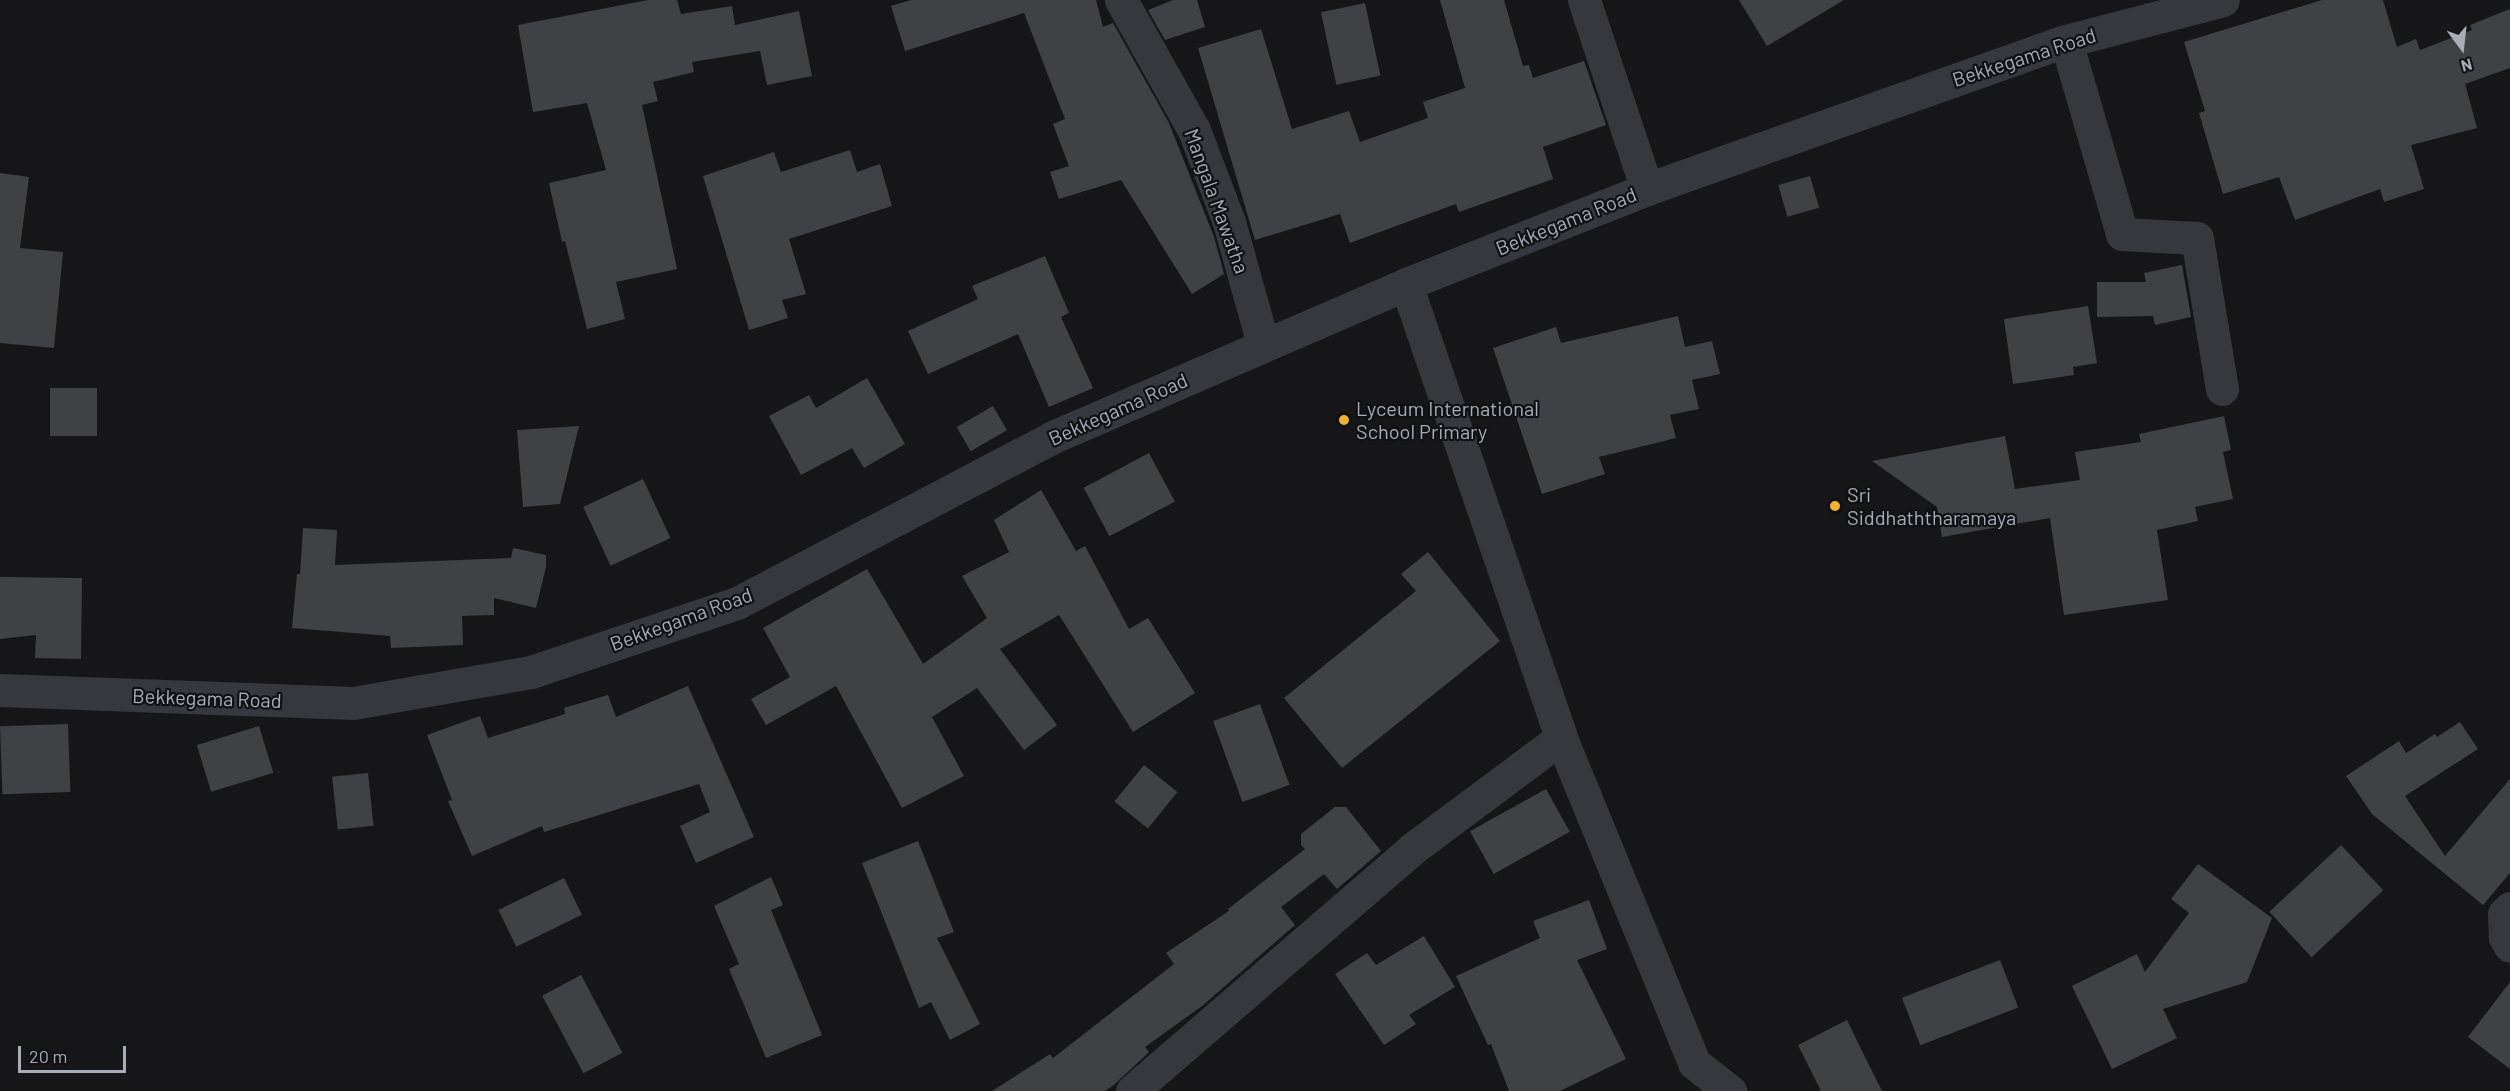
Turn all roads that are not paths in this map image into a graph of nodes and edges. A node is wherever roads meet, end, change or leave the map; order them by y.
1 (1121, 0) edge
2 (1584, 0) edge
3 (2223, 0) edge
4 (2066, 40) junction
5 (1647, 189) junction
6 (1406, 284) junction
7 (1263, 344) junction
8 (2222, 389) dead end
9 (0, 690) edge
10 (1561, 738) junction
11 (2510, 908) edge
12 (2510, 946) edge
13 (1132, 1091) edge
14 (1730, 1091) edge

1 - 7 street, Mangala Mawatha
2 - 5 street
3 - 4 street, Bekkegama Road
4 - 5 street, Bekkegama Road
4 - 8 street
5 - 6 street, Bekkegama Road
6 - 7 street, Bekkegama Road
6 - 10 street
7 - 9 street, Bekkegama Road
10 - 13 street
10 - 14 street
11 - 12 street

